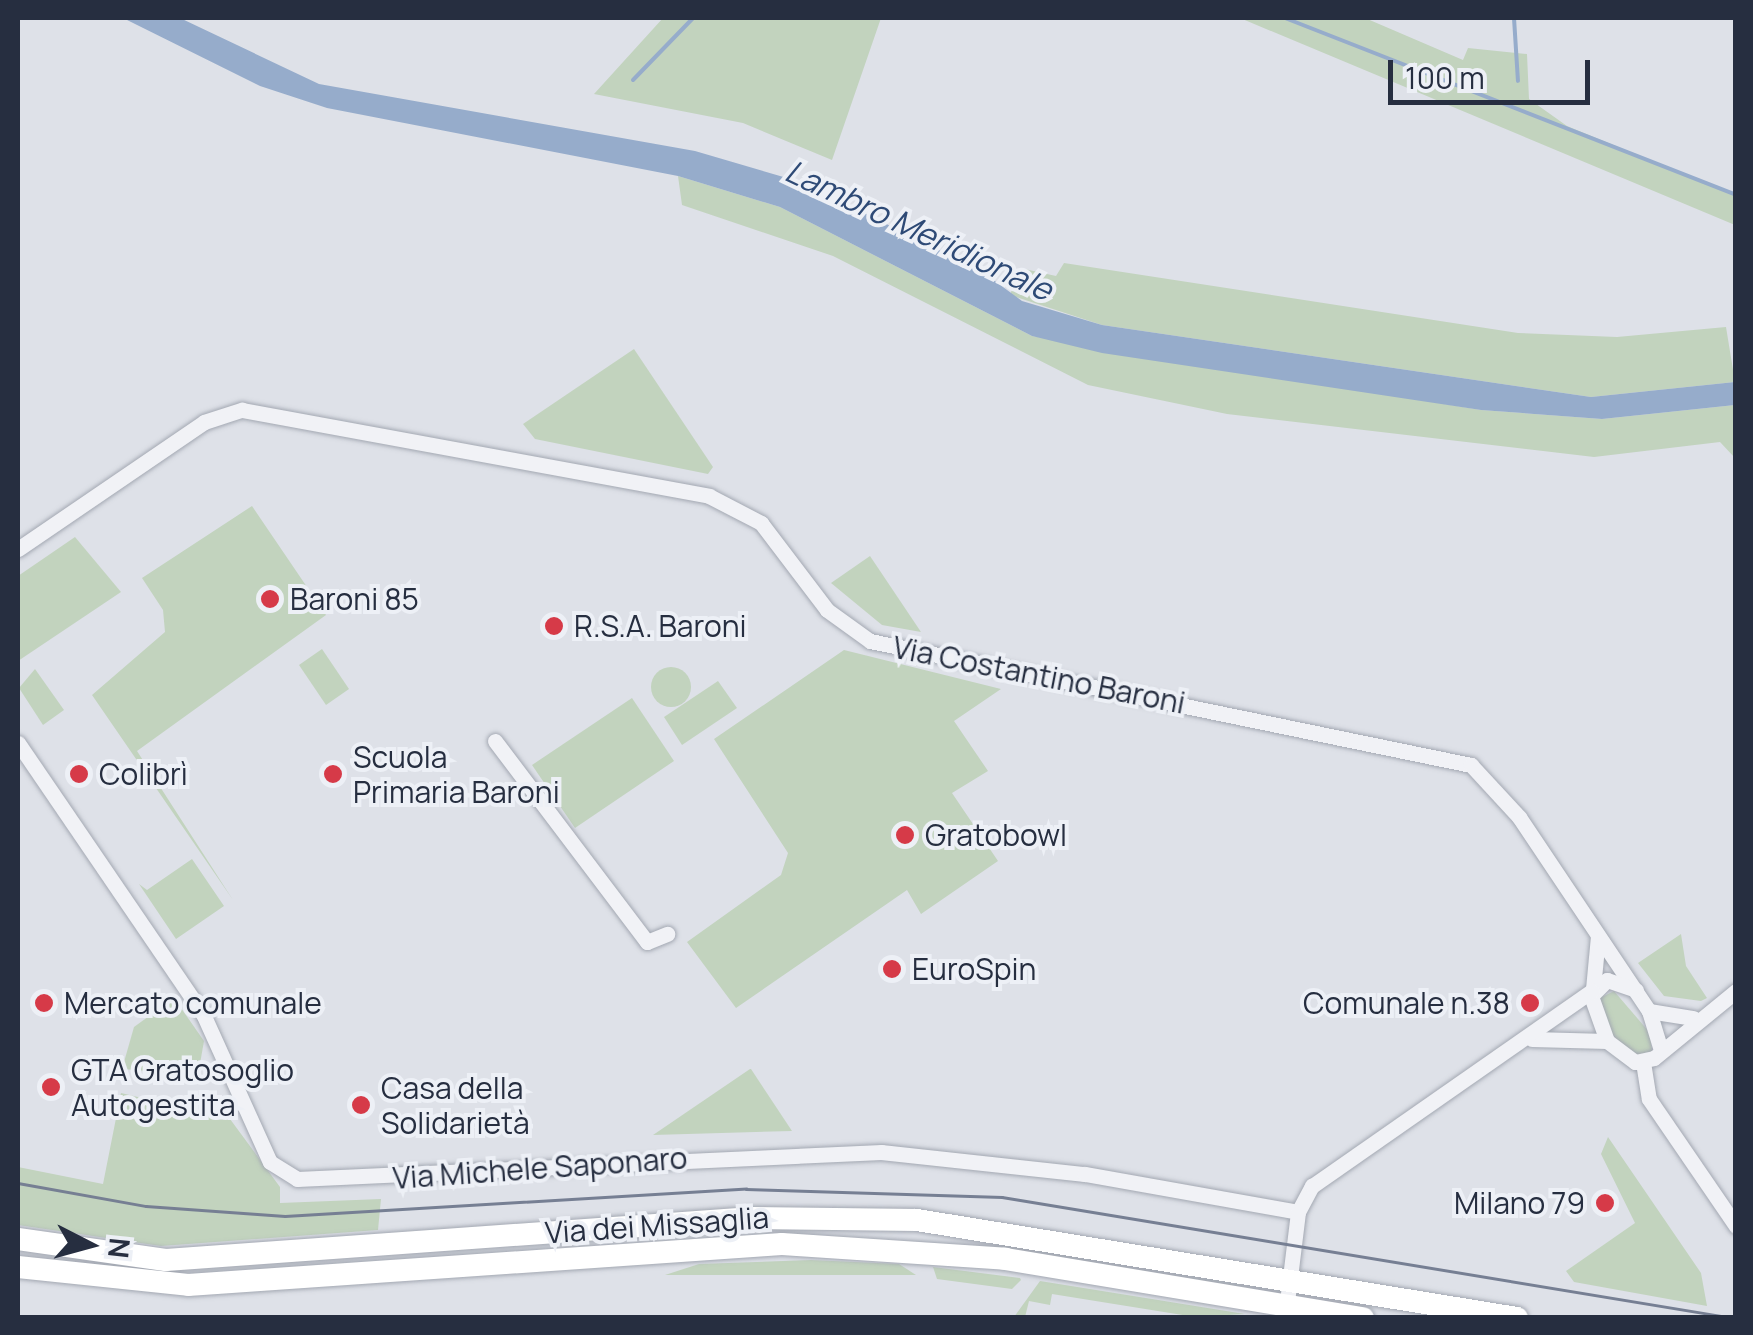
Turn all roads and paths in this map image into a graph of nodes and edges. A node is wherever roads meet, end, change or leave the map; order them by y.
1 (18, 549) edge
2 (496, 741) dead end
3 (18, 747) edge
4 (18, 773) edge
5 (42, 778) junction
6 (667, 934) dead end
7 (1598, 936) junction
8 (1592, 990) junction
9 (1636, 990) junction
10 (1736, 992) edge
11 (1649, 1011) junction
12 (1693, 1018) junction
13 (1532, 1039) junction
14 (1607, 1041) junction
15 (1660, 1048) junction
16 (1643, 1062) junction
17 (1298, 1212) junction
18 (1736, 1226) edge
19 (18, 1239) edge
20 (18, 1267) edge
21 (1294, 1280) junction
22 (1288, 1311) edge
23 (1363, 1318) edge
24 (1516, 1318) edge

1 - 7 street, Via Costantino Baroni
2 - 6 street
3 - 5 street, Via Michele Saponaro
4 - 5 street
5 - 17 street, Via Michele Saponaro
7 - 8 street
7 - 9 street, Via Costantino Baroni
8 - 9 street
8 - 13 street
8 - 14 street
9 - 11 street, Via Costantino Baroni
10 - 12 street
11 - 12 street
11 - 15 street, Via Costantino Baroni
12 - 15 street
13 - 14 street
13 - 17 street
14 - 16 street
15 - 16 street
16 - 18 street
17 - 21 street
19 - 21 main road, Via dei Missaglia
20 - 22 main road, Via dei Missaglia
21 - 22 street
21 - 24 main road, Via dei Missaglia
22 - 23 main road, Via dei Missaglia

